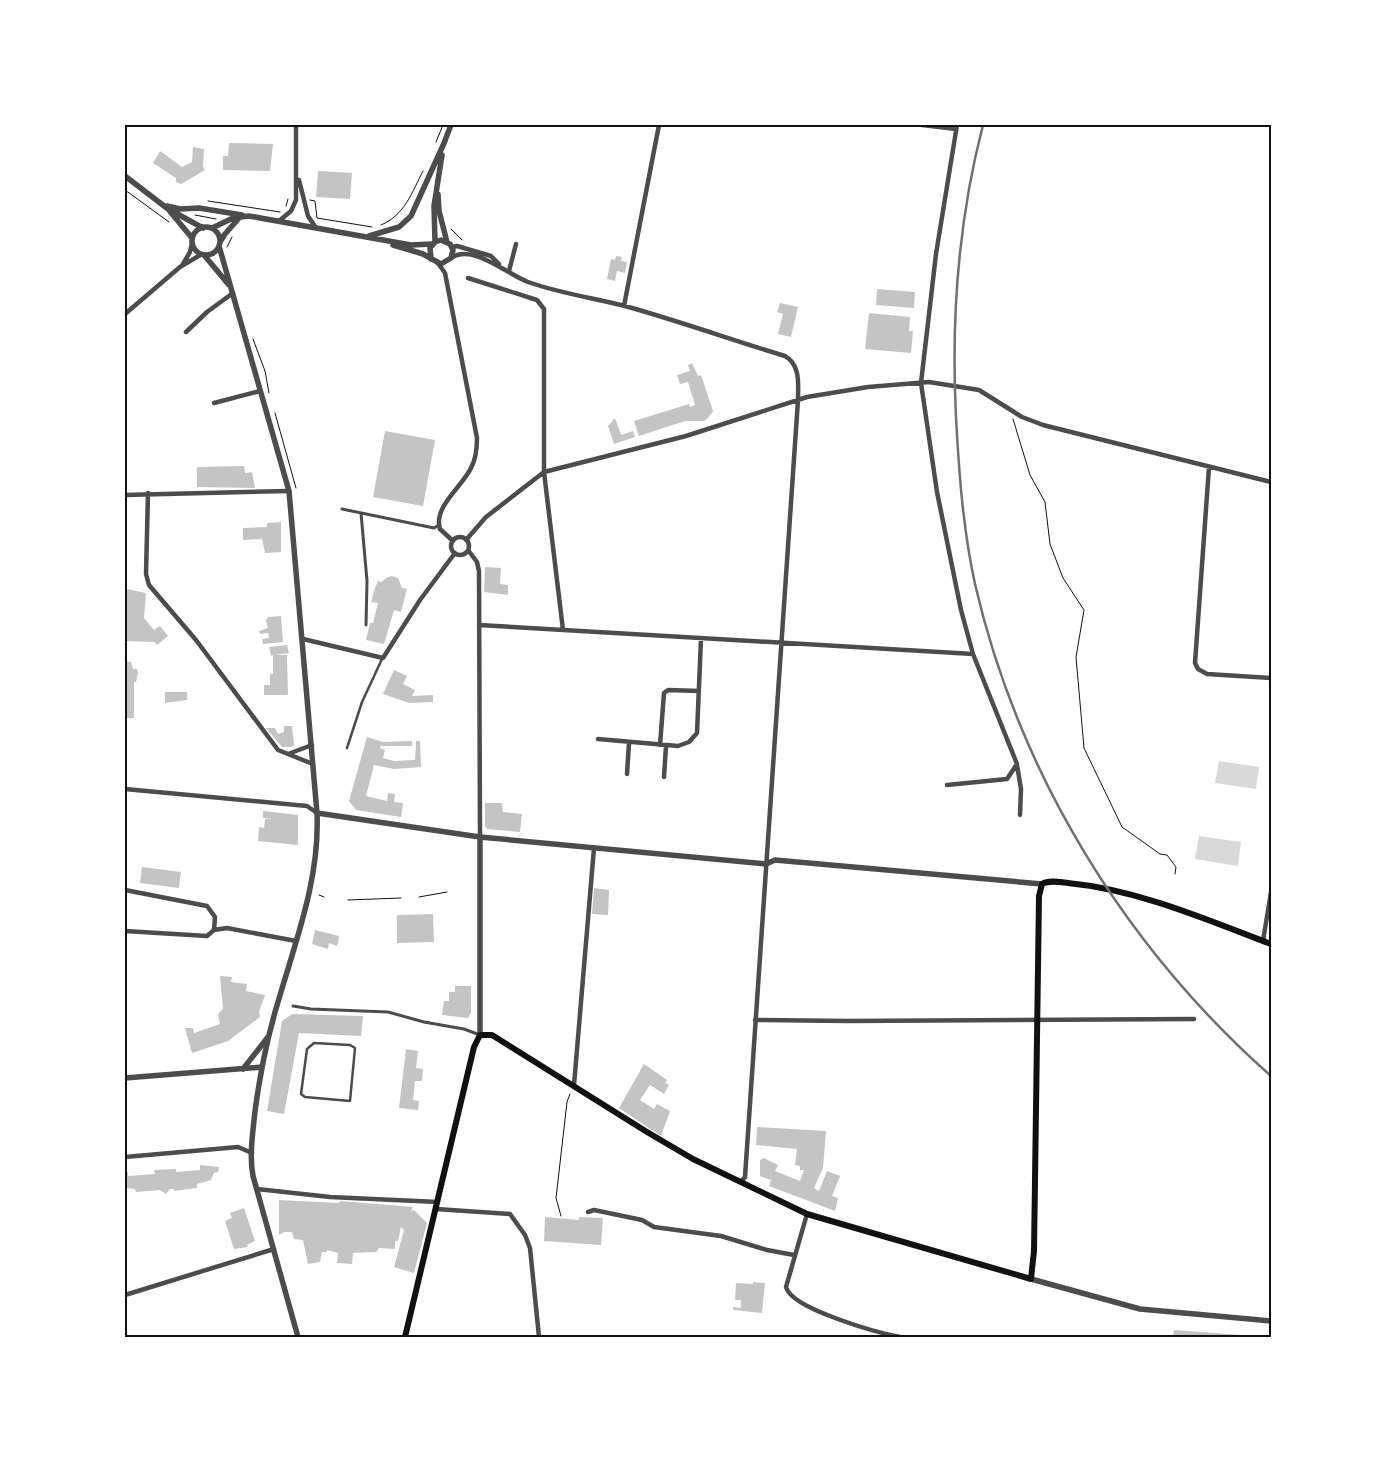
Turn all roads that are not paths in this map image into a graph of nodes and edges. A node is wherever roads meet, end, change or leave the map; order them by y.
1 (296, 125) edge
2 (451, 125) edge
3 (659, 125) edge
4 (922, 125) edge
5 (957, 127) edge
6 (445, 140) junction
7 (297, 173) junction
8 (125, 176) edge
9 (438, 182) junction
10 (166, 207) junction
11 (249, 216) junction
12 (240, 217) junction
13 (279, 221) junction
14 (203, 228) junction
15 (212, 228) junction
16 (316, 228) junction
17 (367, 237) junction
18 (192, 240) junction
19 (433, 243) junction
20 (219, 244) junction
21 (450, 244) junction
22 (516, 244) dead end
23 (203, 254) junction
24 (431, 259) junction
25 (450, 260) junction
26 (438, 264) junction
27 (500, 265) junction
28 (180, 267) junction
29 (508, 271) junction
30 (445, 273) junction
31 (468, 278) dead end
32 (232, 290) junction
33 (624, 306) junction
34 (125, 314) edge
35 (186, 332) dead end
36 (921, 382) junction
37 (260, 391) junction
38 (798, 400) junction
39 (214, 403) dead end
40 (1209, 466) junction
41 (544, 472) junction
42 (1271, 482) edge
43 (290, 491) junction
44 (148, 493) junction
45 (125, 495) edge
46 (342, 509) dead end
47 (361, 513) junction
48 (439, 525) junction
49 (466, 540) junction
50 (453, 541) junction
51 (468, 550) junction
52 (455, 553) junction
53 (366, 625) dead end
54 (479, 625) junction
55 (563, 630) junction
56 (303, 639) junction
57 (701, 639) junction
58 (780, 644) junction
59 (973, 654) junction
60 (383, 658) junction
61 (1271, 678) edge
62 (699, 691) junction
63 (598, 739) dead end
64 (629, 743) junction
65 (312, 745) junction
66 (660, 745) junction
67 (666, 746) junction
68 (347, 748) dead end
69 (288, 754) junction
70 (313, 764) junction
71 (1017, 764) junction
72 (627, 774) dead end
73 (664, 777) dead end
74 (948, 785) dead end
75 (125, 789) edge
76 (317, 812) junction
77 (1020, 815) dead end
78 (480, 837) junction
79 (594, 848) junction
80 (766, 864) junction
81 (1042, 884) junction
82 (125, 890) edge
83 (1271, 892) edge
84 (214, 930) junction
85 (125, 931) edge
86 (296, 941) junction
87 (1263, 941) junction
88 (1271, 944) edge
89 (293, 1006) dead end
90 (1194, 1019) dead end
91 (755, 1020) junction
92 (1036, 1020) junction
93 (269, 1035) junction
94 (480, 1035) junction
95 (262, 1067) junction
96 (243, 1069) junction
97 (125, 1078) edge
98 (574, 1085) junction
99 (347, 1102) joint
100 (252, 1152) junction
101 (125, 1157) edge
102 (741, 1182) junction
103 (257, 1189) junction
104 (437, 1206) junction
105 (588, 1212) dead end
106 (807, 1214) junction
107 (274, 1249) junction
108 (794, 1256) junction
109 (1031, 1279) junction
110 (125, 1295) edge
111 (1271, 1321) edge
112 (298, 1337) edge
113 (405, 1337) edge
114 (539, 1337) edge
115 (900, 1337) edge

1 - 7 street
2 - 6 street
3 - 33 street
4 - 5 street
5 - 36 street
6 - 9 street
6 - 17 street
7 - 13 street
7 - 16 street
8 - 10 street
9 - 19 street
9 - 21 street
10 - 11 street
10 - 14 street
10 - 18 street
11 - 12 street
11 - 13 street
12 - 15 street
12 - 20 street
13 - 16 street
14 - 15 street
14 - 18 street
15 - 20 street
16 - 17 street
17 - 19 street
17 - 24 street
18 - 23 street
18 - 28 street
19 - 21 street
19 - 24 street
20 - 23 street
20 - 32 street
21 - 25 street
21 - 27 street
22 - 29 street
23 - 28 street
23 - 32 street
24 - 26 street
25 - 26 street
25 - 27 street
25 - 30 street
26 - 30 street
27 - 29 street
28 - 34 street
29 - 33 street
30 - 48 street
31 - 41 street
32 - 35 street
32 - 37 street
33 - 38 street
36 - 38 street
36 - 40 street
36 - 59 street
37 - 39 street
37 - 43 street
38 - 41 street
38 - 58 street
40 - 42 street
40 - 61 street
41 - 49 street
41 - 55 street
43 - 44 street
43 - 56 street
44 - 45 street
44 - 69 street
46 - 47 street
47 - 48 street
47 - 53 street
48 - 50 street
49 - 50 street
49 - 51 street
50 - 52 street
51 - 52 street
51 - 54 street
52 - 60 street
54 - 55 street
54 - 78 street
55 - 57 street
56 - 60 street
56 - 65 street
57 - 58 street
57 - 62 street
58 - 59 street
58 - 80 street
59 - 71 street
60 - 68 lane
62 - 66 street
62 - 67 street
63 - 64 street
64 - 66 street
64 - 72 street
65 - 69 street
65 - 70 street
66 - 67 street
67 - 73 street
69 - 70 street
70 - 76 street
71 - 74 street
71 - 77 street
75 - 76 street
76 - 78 street
76 - 86 street
78 - 79 street
78 - 94 street
79 - 80 street
79 - 98 street
80 - 81 street
80 - 91 street
81 - 87 main road
81 - 92 main road
82 - 84 street
83 - 87 street
84 - 85 street
84 - 86 street
86 - 93 street
87 - 88 main road
89 - 94 street
90 - 92 street
91 - 92 street
91 - 102 street
92 - 109 main road
93 - 95 street
93 - 96 street
94 - 98 main road
94 - 104 main road
95 - 96 street
95 - 100 street
96 - 97 street
98 - 102 main road
99 - 99 lane
100 - 101 street
100 - 103 street
102 - 106 main road
103 - 104 street
103 - 107 street
104 - 113 main road
104 - 114 street
105 - 108 street
106 - 108 street
106 - 109 main road
107 - 110 street
107 - 112 street
108 - 115 street
109 - 111 street

